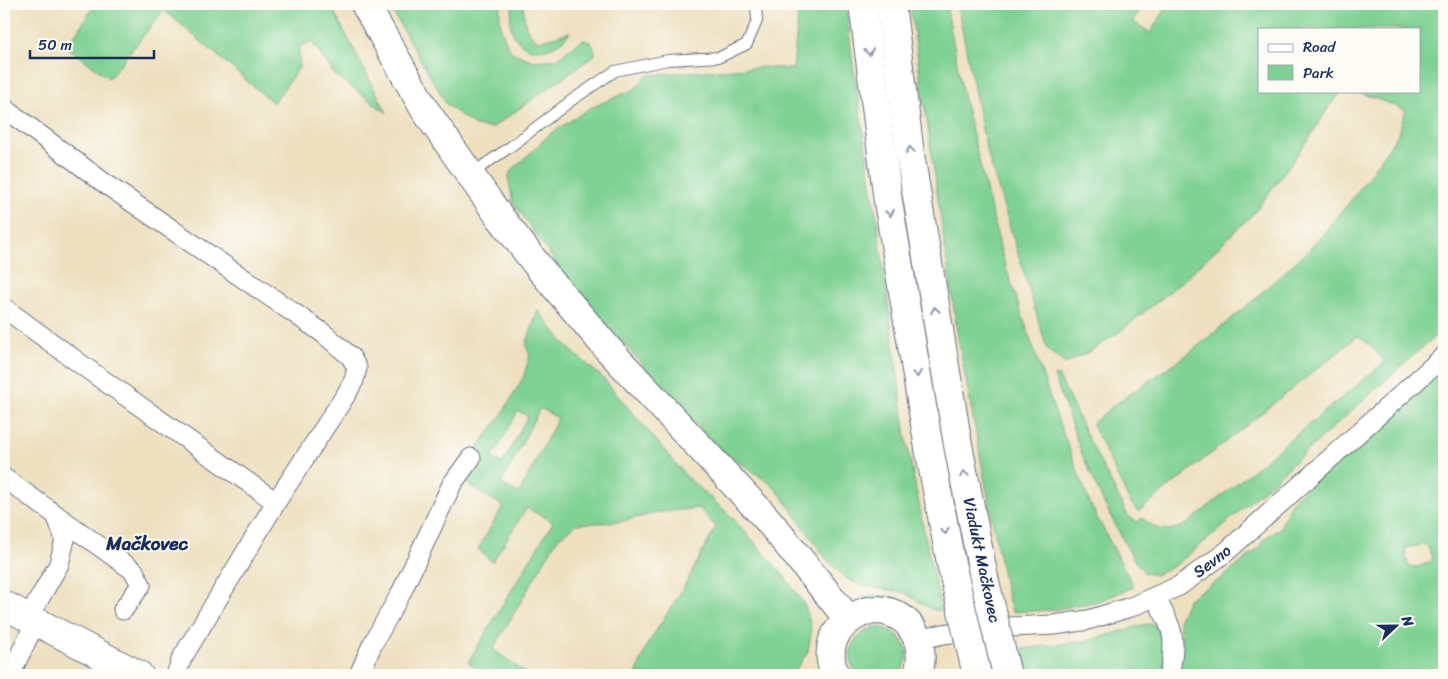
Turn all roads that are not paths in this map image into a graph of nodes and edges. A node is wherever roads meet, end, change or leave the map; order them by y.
1 (365, 4) edge
2 (756, 4) edge
3 (863, 4) edge
4 (891, 4) edge
5 (4, 108) edge
6 (471, 174) junction
7 (4, 308) edge
8 (1444, 356) edge
9 (471, 458) dead end
10 (4, 478) edge
11 (276, 502) junction
12 (56, 514) junction
13 (1154, 597) junction
14 (4, 606) edge
15 (123, 610) dead end
16 (35, 614) junction
17 (849, 620) junction
18 (918, 640) junction
19 (10, 675) edge
20 (138, 675) edge
21 (176, 675) edge
22 (359, 675) edge
23 (835, 675) edge
24 (918, 675) edge
25 (977, 675) edge
26 (1007, 675) edge
27 (1169, 675) edge

1 - 6 main road
2 - 6 lane
3 -> 25 main road, Viadukt Mačkovec, bridge
26 -> 4 main road, Viadukt Mačkovec, bridge
5 - 11 street
6 - 17 main road
7 - 11 street
8 - 13 street, Sevno
9 - 22 street
10 - 12 street
11 - 21 street
12 - 15 street
12 - 16 street
13 - 18 street, Sevno
13 - 27 street
14 - 16 main road
16 - 19 street
16 - 20 main road
17 - 18 main road
17 - 23 main road
18 - 24 main road

